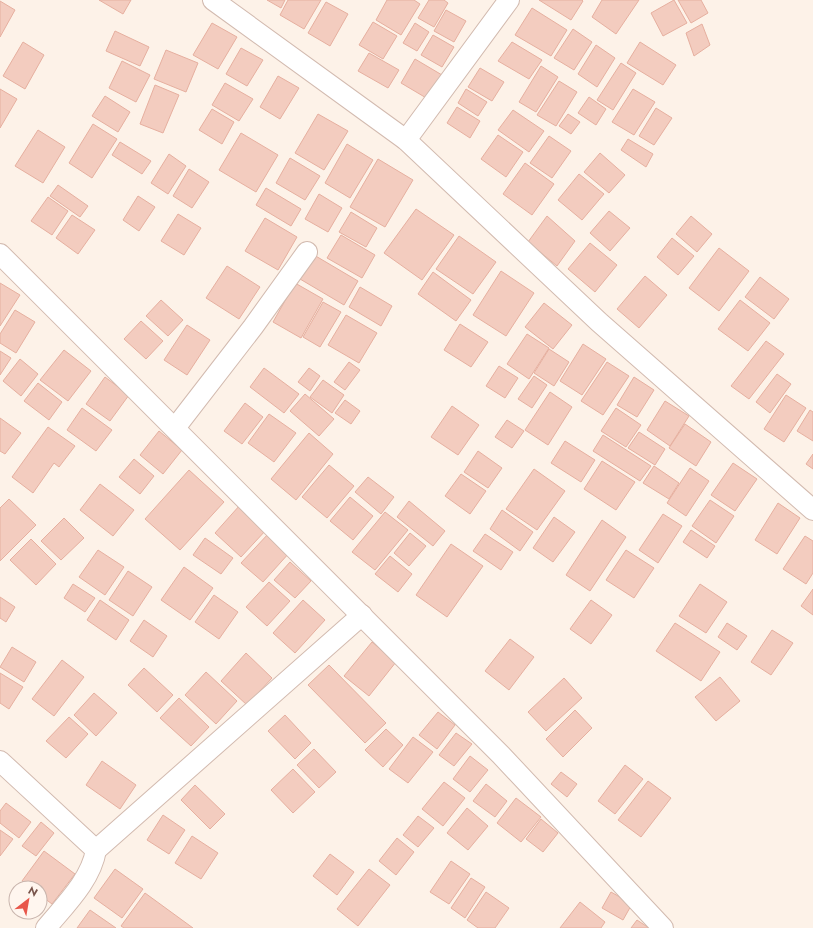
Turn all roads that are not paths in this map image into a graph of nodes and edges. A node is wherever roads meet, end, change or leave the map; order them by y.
1 (213, 0) edge
2 (509, 0) edge
3 (406, 140) junction
4 (307, 252) dead end
5 (0, 254) edge
6 (175, 428) junction
7 (813, 510) edge
8 (362, 615) junction
9 (0, 761) edge
10 (96, 850) junction
11 (46, 928) edge
12 (663, 928) edge

1 - 3 street
2 - 3 street
3 - 7 street
4 - 6 street
5 - 6 street
6 - 8 street
8 - 10 street
8 - 12 street
9 - 10 street
10 - 11 street

